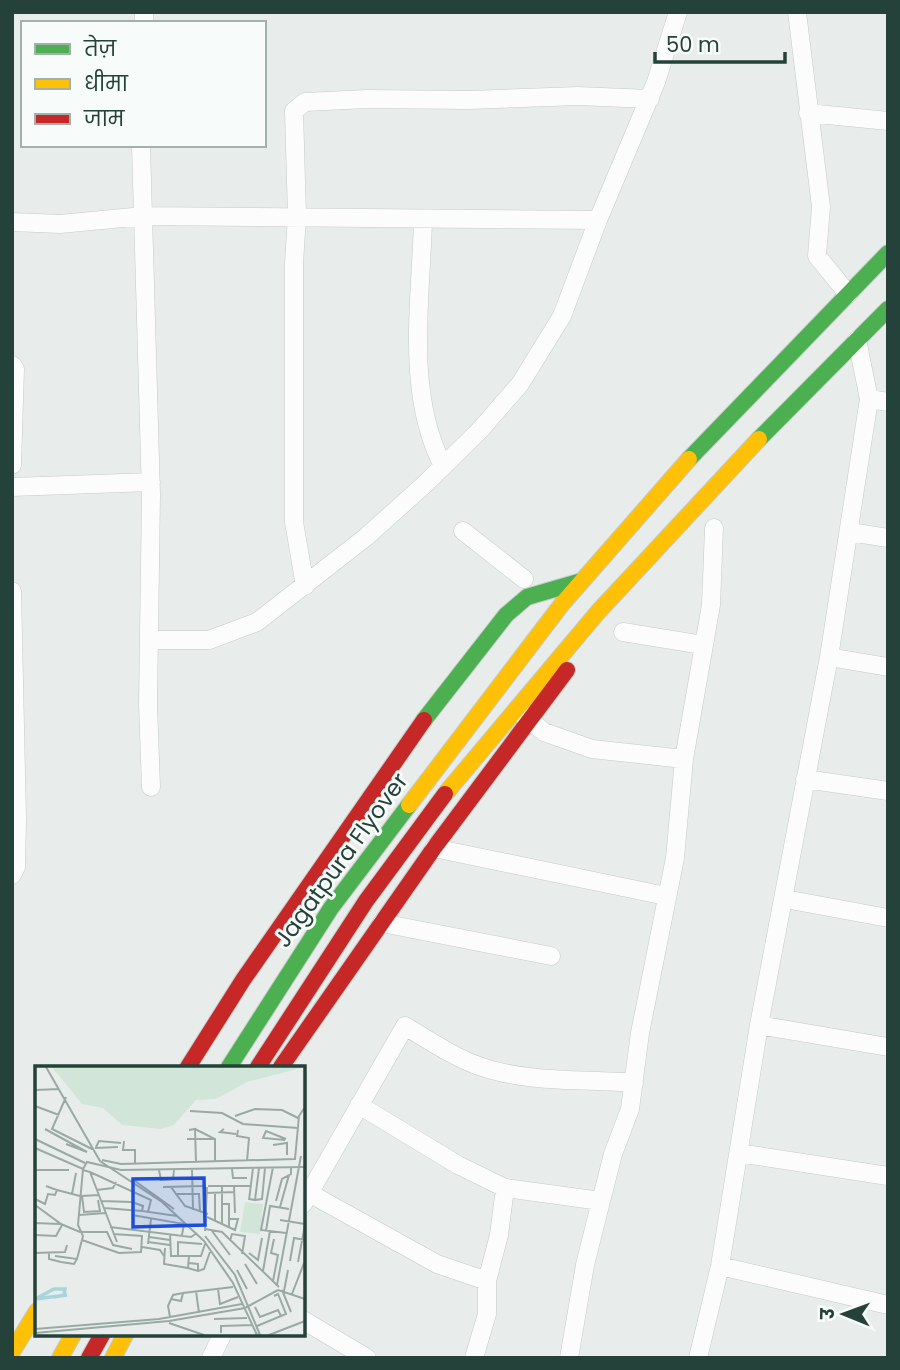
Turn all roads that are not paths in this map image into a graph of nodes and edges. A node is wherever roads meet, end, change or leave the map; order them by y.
1 (678, 12) edge
2 (797, 12) edge
3 (650, 99) junction
4 (808, 113) junction
5 (888, 121) edge
6 (141, 147) edge
7 (144, 216) junction
8 (297, 218) junction
9 (423, 220) junction
10 (598, 220) junction
11 (12, 222) edge
12 (888, 253) edge
13 (848, 294) junction
14 (888, 309) edge
15 (857, 340) junction
16 (12, 365) edge
17 (869, 399) junction
18 (888, 402) edge
19 (12, 464) edge
20 (443, 466) junction
21 (150, 482) junction
22 (12, 487) edge
23 (714, 528) dead end
24 (463, 531) dead end
25 (850, 532) junction
26 (888, 538) edge
27 (524, 579) dead end
28 (582, 581) junction
29 (305, 586) junction
30 (12, 591) edge
31 (584, 628) junction
32 (623, 632) dead end
33 (150, 640) junction
34 (483, 644) junction
35 (703, 645) junction
36 (830, 657) junction
37 (888, 667) edge
38 (14, 680) edge
39 (500, 686) junction
40 (515, 708) junction
41 (531, 721) junction
42 (684, 759) junction
43 (14, 763) edge
44 (805, 779) junction
45 (151, 787) dead end
46 (888, 791) edge
47 (434, 848) junction
48 (12, 875) edge
49 (666, 896) junction
50 (785, 899) junction
51 (888, 918) edge
52 (382, 923) junction
53 (551, 956) dead end
54 (759, 1025) junction
55 (888, 1047) edge
56 (189, 1066) edge
57 (230, 1066) edge
58 (259, 1066) edge
59 (282, 1066) edge
60 (634, 1083) junction
61 (359, 1105) junction
62 (739, 1153) junction
63 (888, 1176) edge
64 (505, 1188) junction
65 (306, 1199) edge
66 (601, 1202) junction
67 (720, 1266) junction
68 (487, 1281) junction
69 (888, 1304) edge
70 (35, 1314) edge
71 (304, 1321) edge
72 (73, 1335) edge
73 (102, 1335) edge
74 (125, 1335) edge
75 (222, 1335) edge
76 (12, 1352) edge
77 (60, 1358) edge
78 (89, 1358) edge
79 (113, 1358) edge
80 (211, 1358) edge
81 (367, 1358) edge
82 (474, 1358) edge
83 (569, 1358) edge
84 (698, 1358) edge

1 - 3 street
2 - 4 street
3 - 8 street
3 - 10 street
4 - 5 street
4 - 13 street
6 - 7 street
7 - 8 street
7 - 11 street
7 - 21 street
8 - 9 street
8 - 29 street
9 - 10 street
9 - 20 street
10 - 20 street
12 - 13 main road, Jagatpura Flyover
13 - 28 main road, Jagatpura Flyover
14 - 15 main road, Jagatpura Flyover
15 - 17 street
15 - 31 main road, Jagatpura Flyover
16 - 19 street
17 - 18 street
17 - 25 street
20 - 29 street
21 - 22 street
21 - 33 street
23 - 35 street
24 - 27 street
25 - 26 street
25 - 36 street
28 - 34 main road
28 - 39 main road, Jagatpura Flyover
29 - 33 street
30 - 38 street
31 - 40 main road, Jagatpura Flyover
31 - 41 main road
32 - 35 street
33 - 45 street
34 - 39 main road
34 - 56 main road
35 - 42 street
36 - 37 street
36 - 44 street
38 - 43 street
39 - 57 main road, Jagatpura Flyover
40 - 41 street
40 - 58 main road, Jagatpura Flyover
41 - 42 street
41 - 47 main road
42 - 49 street
43 - 48 street
44 - 46 street
44 - 50 street
47 - 49 street
47 - 52 main road
49 - 60 street
50 - 51 street
50 - 54 street
52 - 53 street
52 - 59 main road
54 - 55 street
54 - 62 street
60 - 61 street
60 - 66 street
61 - 64 street
61 - 65 street
62 - 63 street
62 - 67 street
64 - 66 street
64 - 68 street
65 - 68 street
66 - 83 street
67 - 69 street
67 - 84 street
68 - 82 street
70 - 76 main road
71 - 81 street
72 - 77 main road
73 - 78 main road
74 - 79 main road
75 - 80 street

